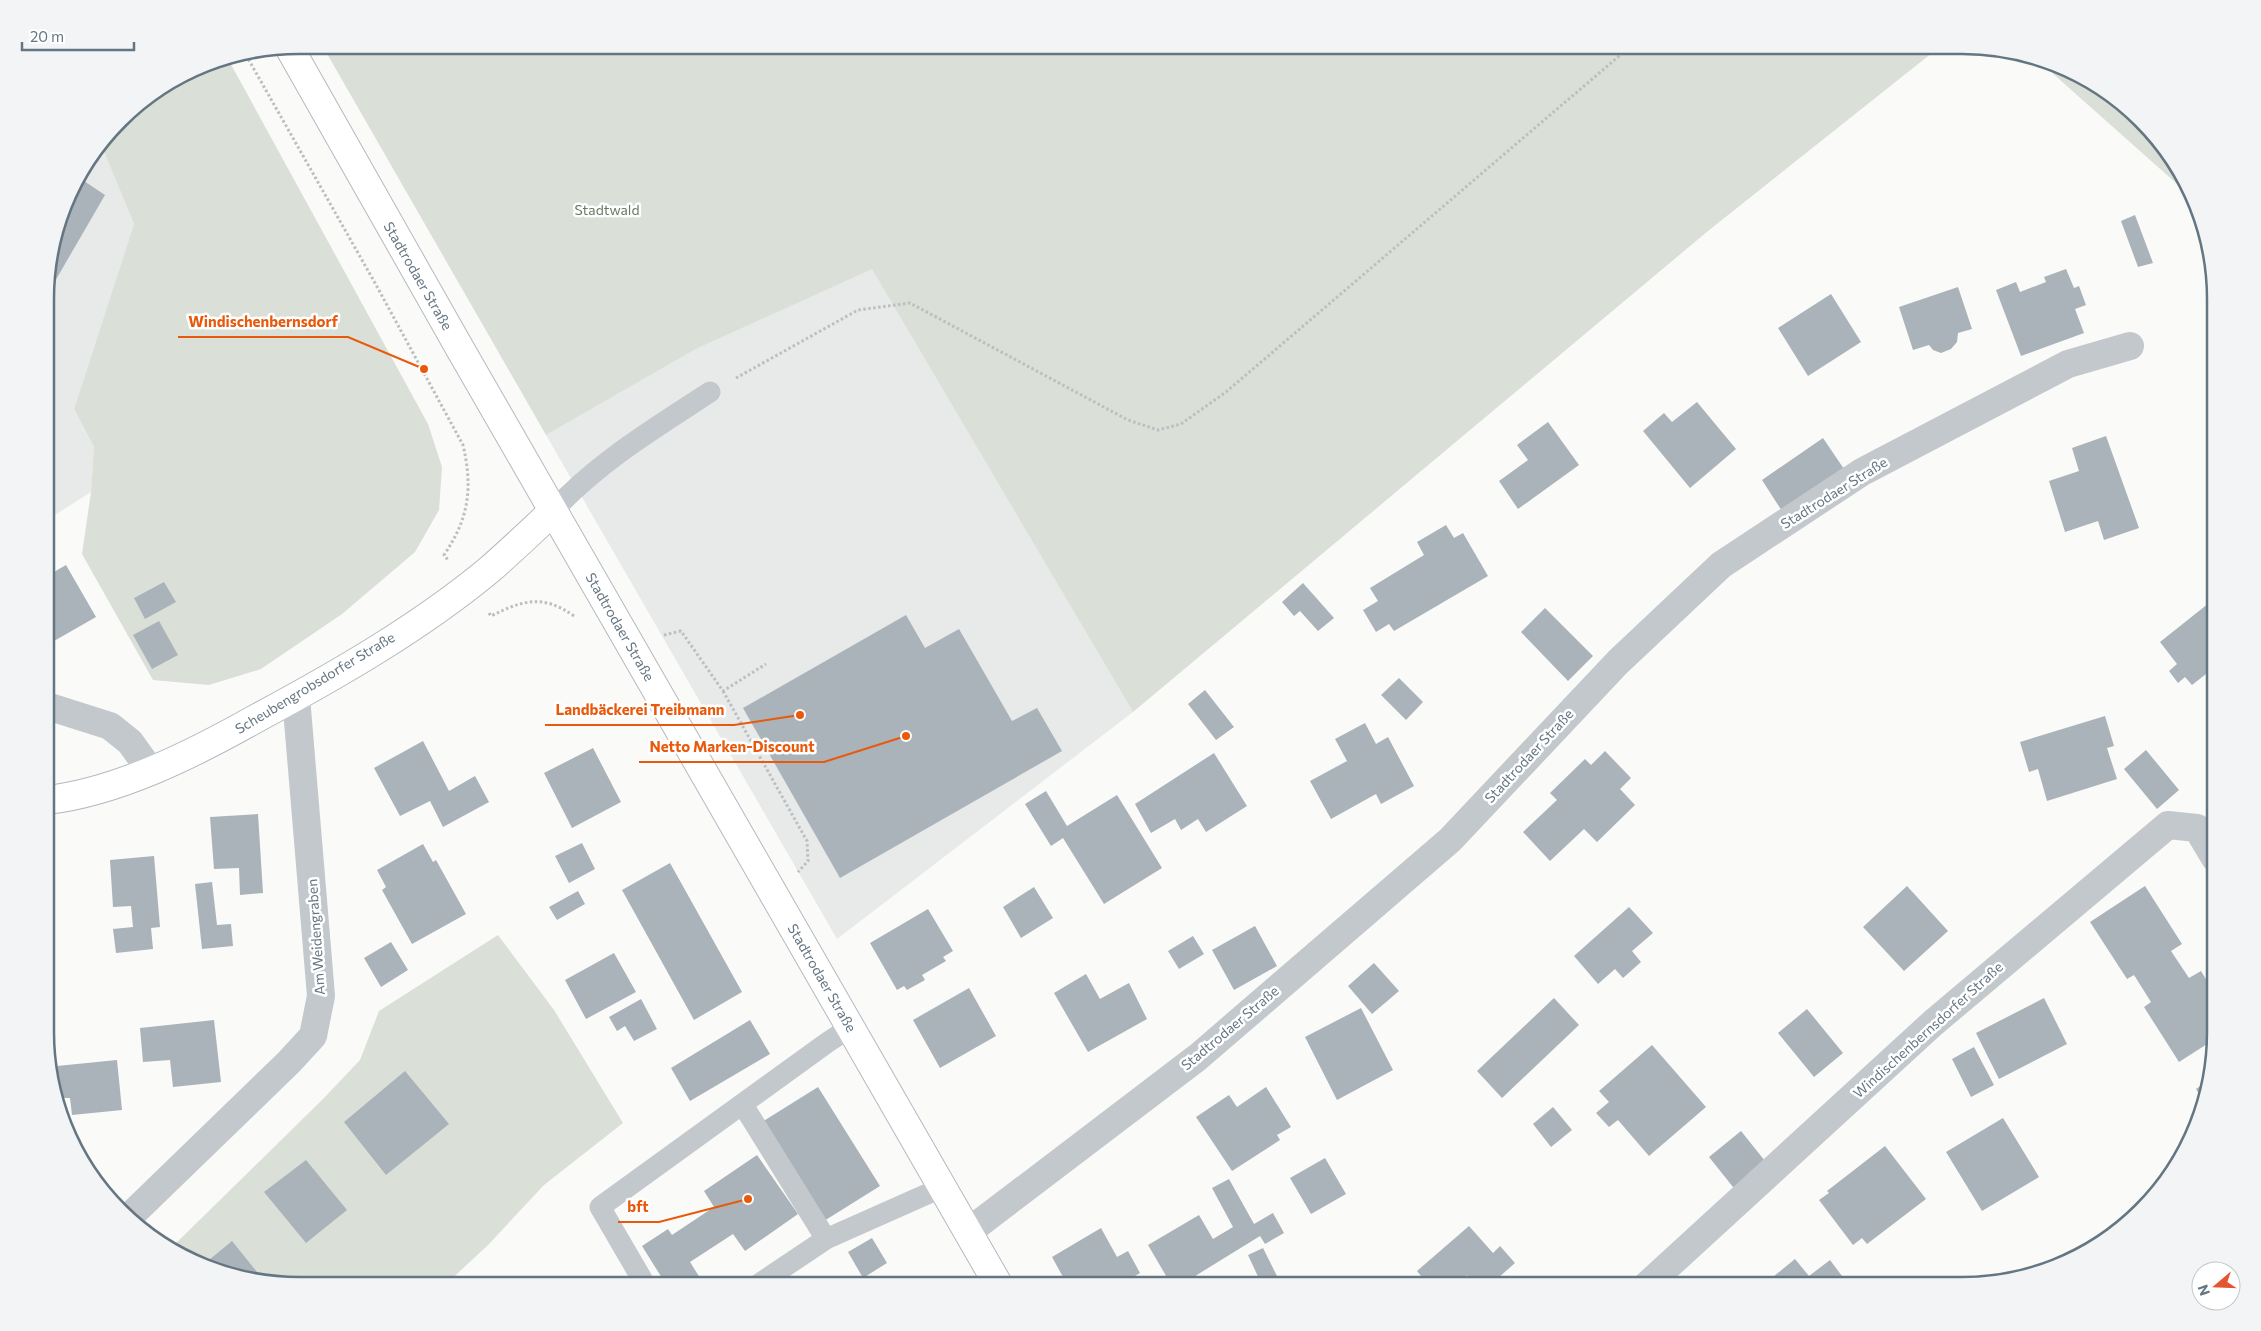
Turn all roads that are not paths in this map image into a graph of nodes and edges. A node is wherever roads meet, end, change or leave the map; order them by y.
1 (293, 54) edge
2 (2130, 346) dead end
3 (710, 392) road end
4 (553, 511) junction
5 (296, 697) junction
6 (54, 708) edge
7 (150, 770) junction
8 (54, 799) edge
9 (2207, 844) edge
10 (851, 1028) junction
11 (743, 1105) junction
12 (943, 1187) junction
13 (133, 1213) edge
14 (968, 1232) junction
15 (826, 1239) junction
16 (641, 1277) edge
17 (769, 1277) edge
18 (995, 1277) edge
19 (1656, 1277) edge

1 - 4 main road, Stadtrodaer Straße
2 - 14 street, Stadtrodaer Straße
3 - 4 lane
4 - 5 main road, Scheubengrobsdorfer Straße
4 - 10 main road, Stadtrodaer Straße
5 - 7 main road, Scheubengrobsdorfer Straße
5 - 13 street, Am Weidengraben
6 - 7 street
7 - 8 main road, Scheubengrobsdorfer Straße
9 - 19 street, Windischenbernsdorfer Straße
10 - 11 lane
10 - 12 main road, Stadtrodaer Straße
11 - 15 lane
11 - 16 lane
12 - 14 main road, Stadtrodaer Straße
12 - 15 lane
14 - 18 main road, Stadtrodaer Straße
15 - 17 lane

